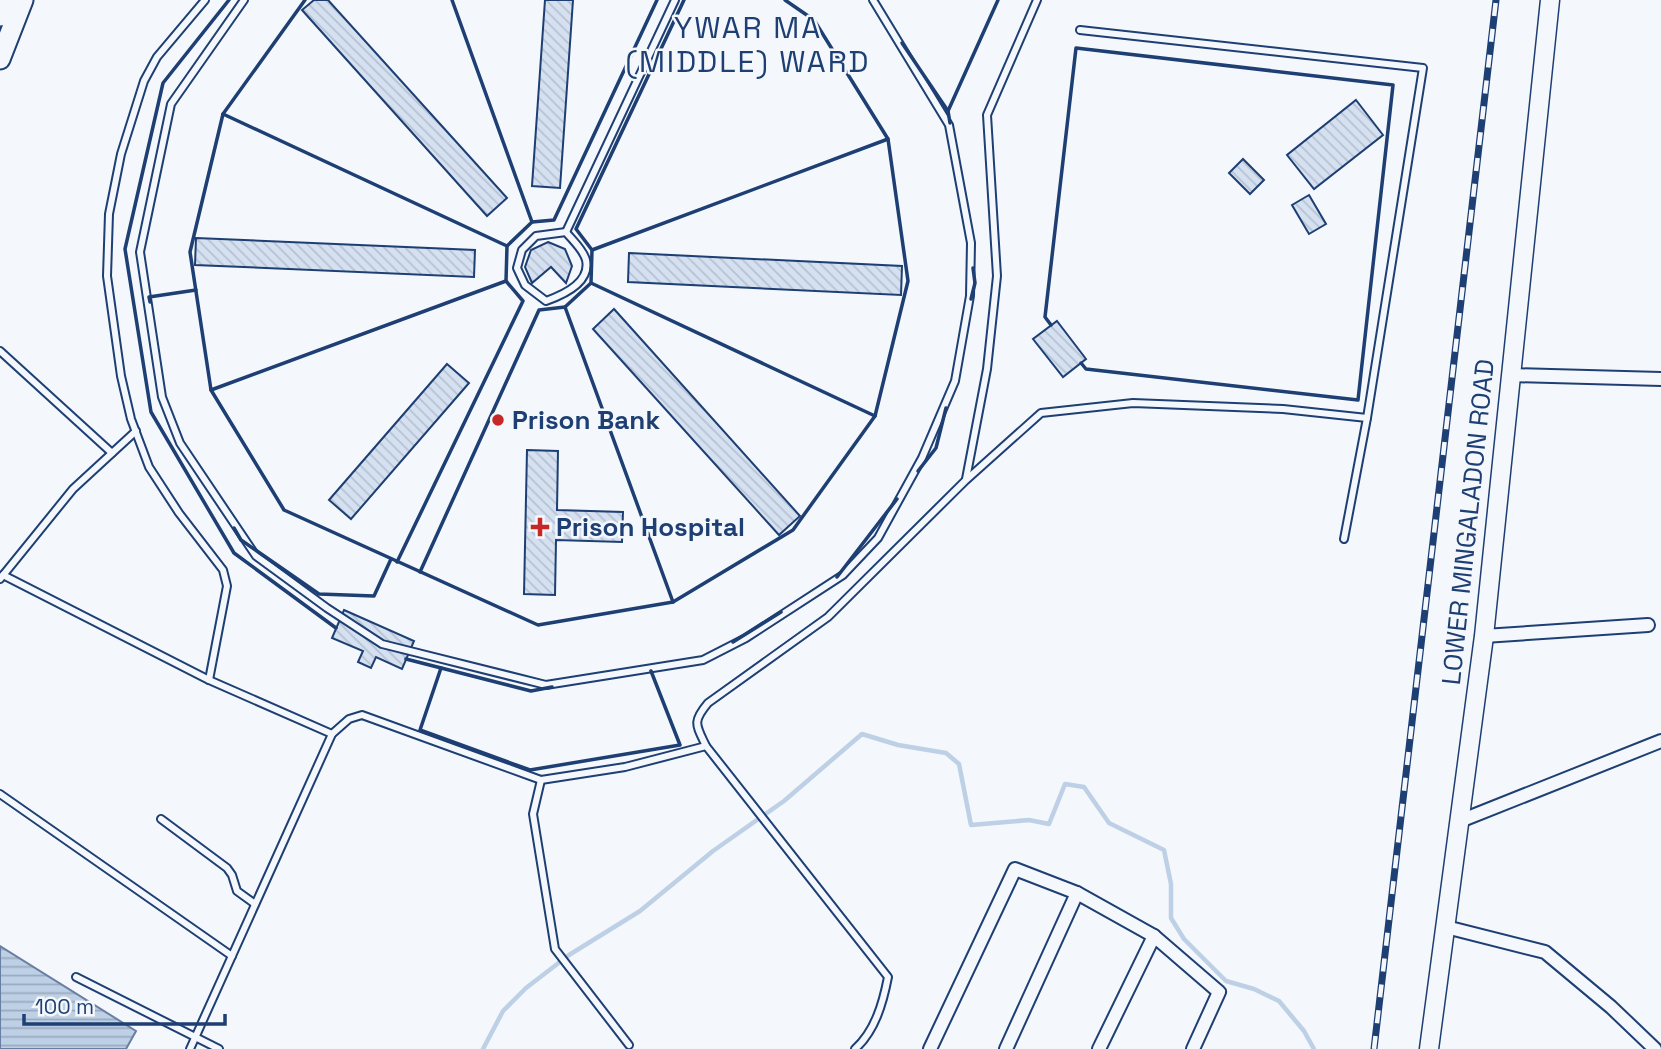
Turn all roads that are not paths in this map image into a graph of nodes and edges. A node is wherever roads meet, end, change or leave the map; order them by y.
1 (5, 0) edge
2 (23, 0) edge
3 (205, 0) edge
4 (244, 0) edge
5 (675, 0) edge
6 (873, 0) edge
7 (1037, 0) edge
8 (1550, 0) edge
9 (0, 16) edge
10 (1080, 30) dead end
11 (0, 59) edge
12 (566, 232) junction
13 (0, 351) edge
14 (1511, 375) junction
15 (1661, 379) edge
16 (1367, 418) junction
17 (136, 431) junction
18 (112, 453) junction
19 (965, 481) junction
20 (1343, 539) dead end
21 (1, 577) edge
22 (1648, 625) dead end
23 (1484, 636) junction
24 (209, 680) junction
25 (332, 734) junction
26 (1661, 741) edge
27 (706, 746) junction
28 (541, 779) junction
29 (0, 794) edge
30 (161, 819) dead end
31 (1460, 821) junction
32 (1077, 893) junction
33 (255, 904) junction
34 (1446, 927) junction
35 (1154, 936) junction
36 (232, 956) junction
37 (76, 977) dead end
38 (195, 1038) junction
39 (629, 1045) dead end
40 (190, 1049) edge
41 (219, 1049) edge
42 (855, 1049) edge
43 (930, 1049) edge
44 (1006, 1049) edge
45 (1100, 1049) edge
46 (1193, 1049) edge
47 (1429, 1049) edge
48 (1655, 1049) edge

1 - 9 main road
2 - 11 main road
3 - 17 lane
4 - 6 lane
5 - 12 lane
7 - 19 lane
8 - 14 main road, LOWER MINGALADON ROAD
10 - 16 lane
12 - 12 lane
13 - 18 lane
14 - 15 street
14 - 23 main road, LOWER MINGALADON ROAD
16 - 19 lane
16 - 20 lane
17 - 18 lane
17 - 24 lane
18 - 21 lane
19 - 27 lane
21 - 24 lane
22 - 23 street
23 - 31 main road, LOWER MINGALADON ROAD
24 - 25 lane
25 - 28 lane
25 - 33 lane
26 - 31 street
27 - 28 lane
27 - 42 lane
28 - 39 lane
29 - 36 lane
30 - 33 lane
31 - 34 main road, LOWER MINGALADON ROAD
32 - 35 street
32 - 43 street
32 - 44 street
33 - 36 lane
34 - 47 main road, LOWER MINGALADON ROAD
34 - 48 street
35 - 45 street
35 - 46 street
36 - 38 lane
37 - 38 lane
38 - 40 lane
38 - 41 lane

